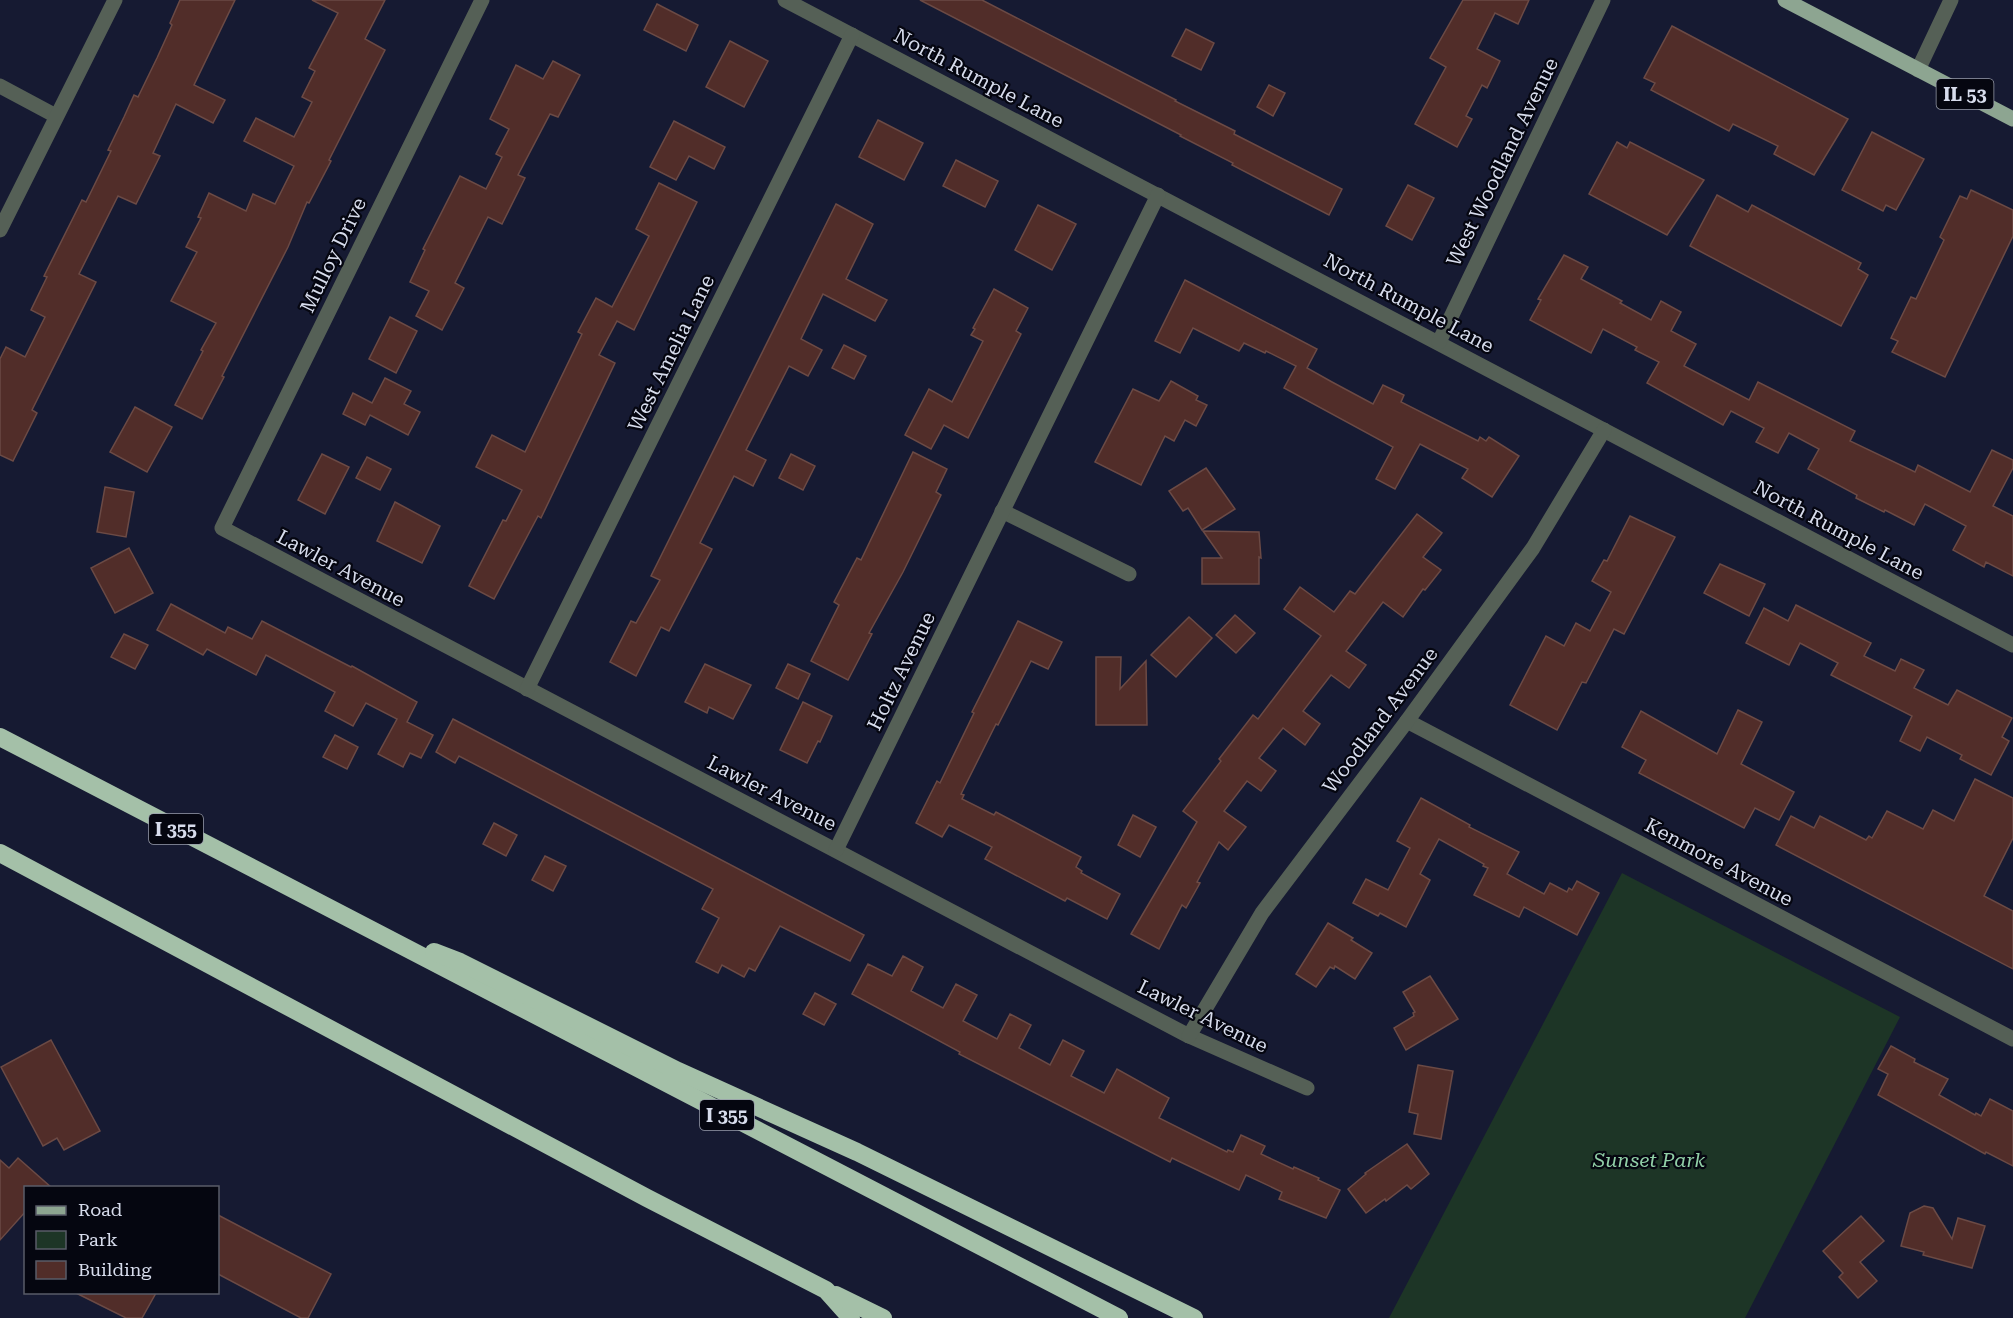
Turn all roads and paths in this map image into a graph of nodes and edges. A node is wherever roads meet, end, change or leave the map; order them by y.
1 (115, 0) edge
2 (482, 0) edge
3 (785, 0) edge
4 (1603, 0) edge
5 (1785, 0) edge
6 (1951, 0) edge
7 (852, 35) junction
8 (1918, 69) junction
9 (0, 86) edge
10 (56, 116) junction
11 (2013, 119) edge
12 (1158, 195) junction
13 (0, 230) edge
14 (1439, 342) junction
15 (1604, 430) junction
16 (1002, 511) junction
17 (222, 528) joint
18 (1129, 574) dead end
19 (2013, 645) edge
20 (526, 689) junction
21 (1407, 721) junction
22 (0, 737) edge
23 (836, 850) junction
24 (0, 853) edge
25 (335, 912) junction
26 (1189, 1036) junction
27 (2013, 1039) edge
28 (1307, 1088) dead end
29 (826, 1290) junction
30 (851, 1318) edge
31 (883, 1318) edge
32 (1119, 1318) edge
33 (1194, 1318) edge

1 - 10 street
2 - 17 street, Mulloy Drive
3 - 7 street, North Rumple Lane
4 - 14 street, West Woodland Avenue
5 - 8 main road, IL 53
6 - 8 street
7 - 12 street, North Rumple Lane
7 - 20 street, West Amelia Lane
8 - 11 main road, IL 53
9 - 10 street
10 - 13 street
12 - 14 street, North Rumple Lane
12 - 16 street, Holtz Avenue
14 - 15 street, North Rumple Lane
15 - 19 street, North Rumple Lane
15 - 21 street, Woodland Avenue
16 - 18 street
16 - 23 street, Holtz Avenue
17 - 20 street, Lawler Avenue
20 - 23 street, Lawler Avenue
21 - 26 street, Woodland Avenue
21 - 27 street, Kenmore Avenue
22 - 25 highway, I 355
23 - 26 street, Lawler Avenue
24 - 29 highway
25 - 32 highway, I 355
25 - 33 highway
26 - 28 street, Lawler Avenue
29 - 30 highway
29 - 31 highway

